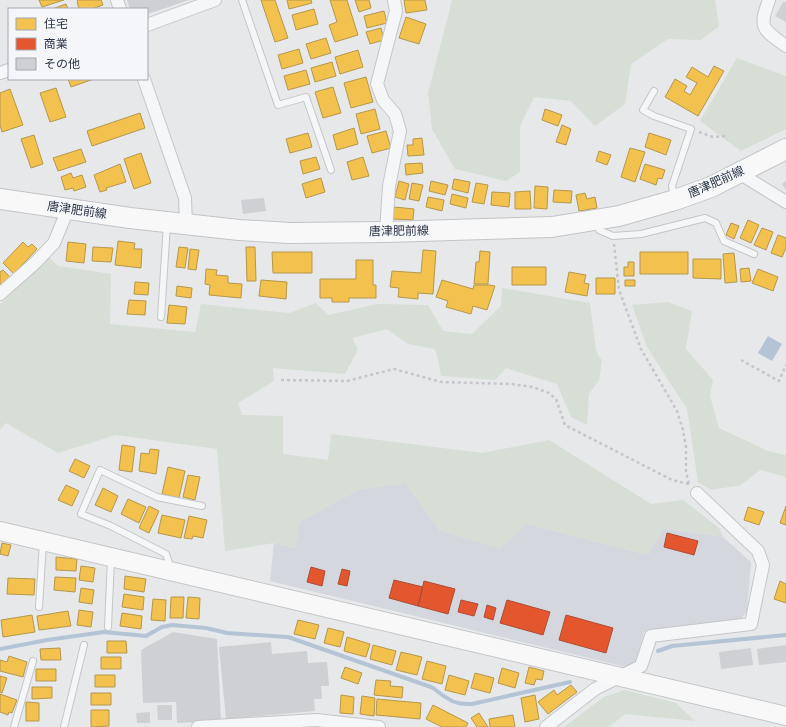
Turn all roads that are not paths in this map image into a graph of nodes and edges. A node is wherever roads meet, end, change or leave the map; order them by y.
1 (215, 0) edge
2 (242, 0) edge
3 (394, 0) edge
4 (769, 0) edge
5 (148, 25) edge
6 (786, 46) edge
7 (144, 80) edge
8 (654, 91) dead end
9 (786, 149) edge
10 (331, 170) dead end
11 (739, 173) junction
12 (0, 199) edge
13 (675, 200) junction
14 (786, 202) edge
15 (68, 209) junction
16 (594, 221) junction
17 (177, 224) junction
18 (386, 232) junction
19 (754, 254) dead end
20 (0, 294) edge
21 (161, 317) dead end
22 (698, 493) road end
23 (202, 506) dead end
24 (0, 531) edge
25 (43, 540) junction
26 (111, 557) junction
27 (172, 571) junction
28 (39, 607) dead end
29 (108, 626) dead end
30 (84, 645) dead end
31 (33, 661) dead end
32 (621, 677) junction
33 (786, 716) edge
34 (325, 724) edge
35 (14, 727) edge
36 (64, 727) edge
37 (198, 727) edge
38 (379, 727) edge
39 (546, 727) edge

1 - 5 street
2 - 10 lane
3 - 18 street
4 - 6 street
7 - 17 street
8 - 13 lane
9 - 11 main road, 唐津肥前線
11 - 13 main road, 唐津肥前線
11 - 14 street
12 - 15 main road, 唐津肥前線
13 - 16 main road, 唐津肥前線
15 - 17 main road, 唐津肥前線
15 - 20 street
16 - 18 main road, 唐津肥前線
16 - 19 lane
17 - 18 main road, 唐津肥前線
17 - 21 lane
22 - 32 street
23 - 27 lane
24 - 25 street
25 - 26 street
25 - 28 lane
26 - 27 street
26 - 29 lane
27 - 32 street
30 - 36 lane
31 - 35 lane
32 - 33 street
32 - 39 street
34 - 37 street
34 - 38 street

